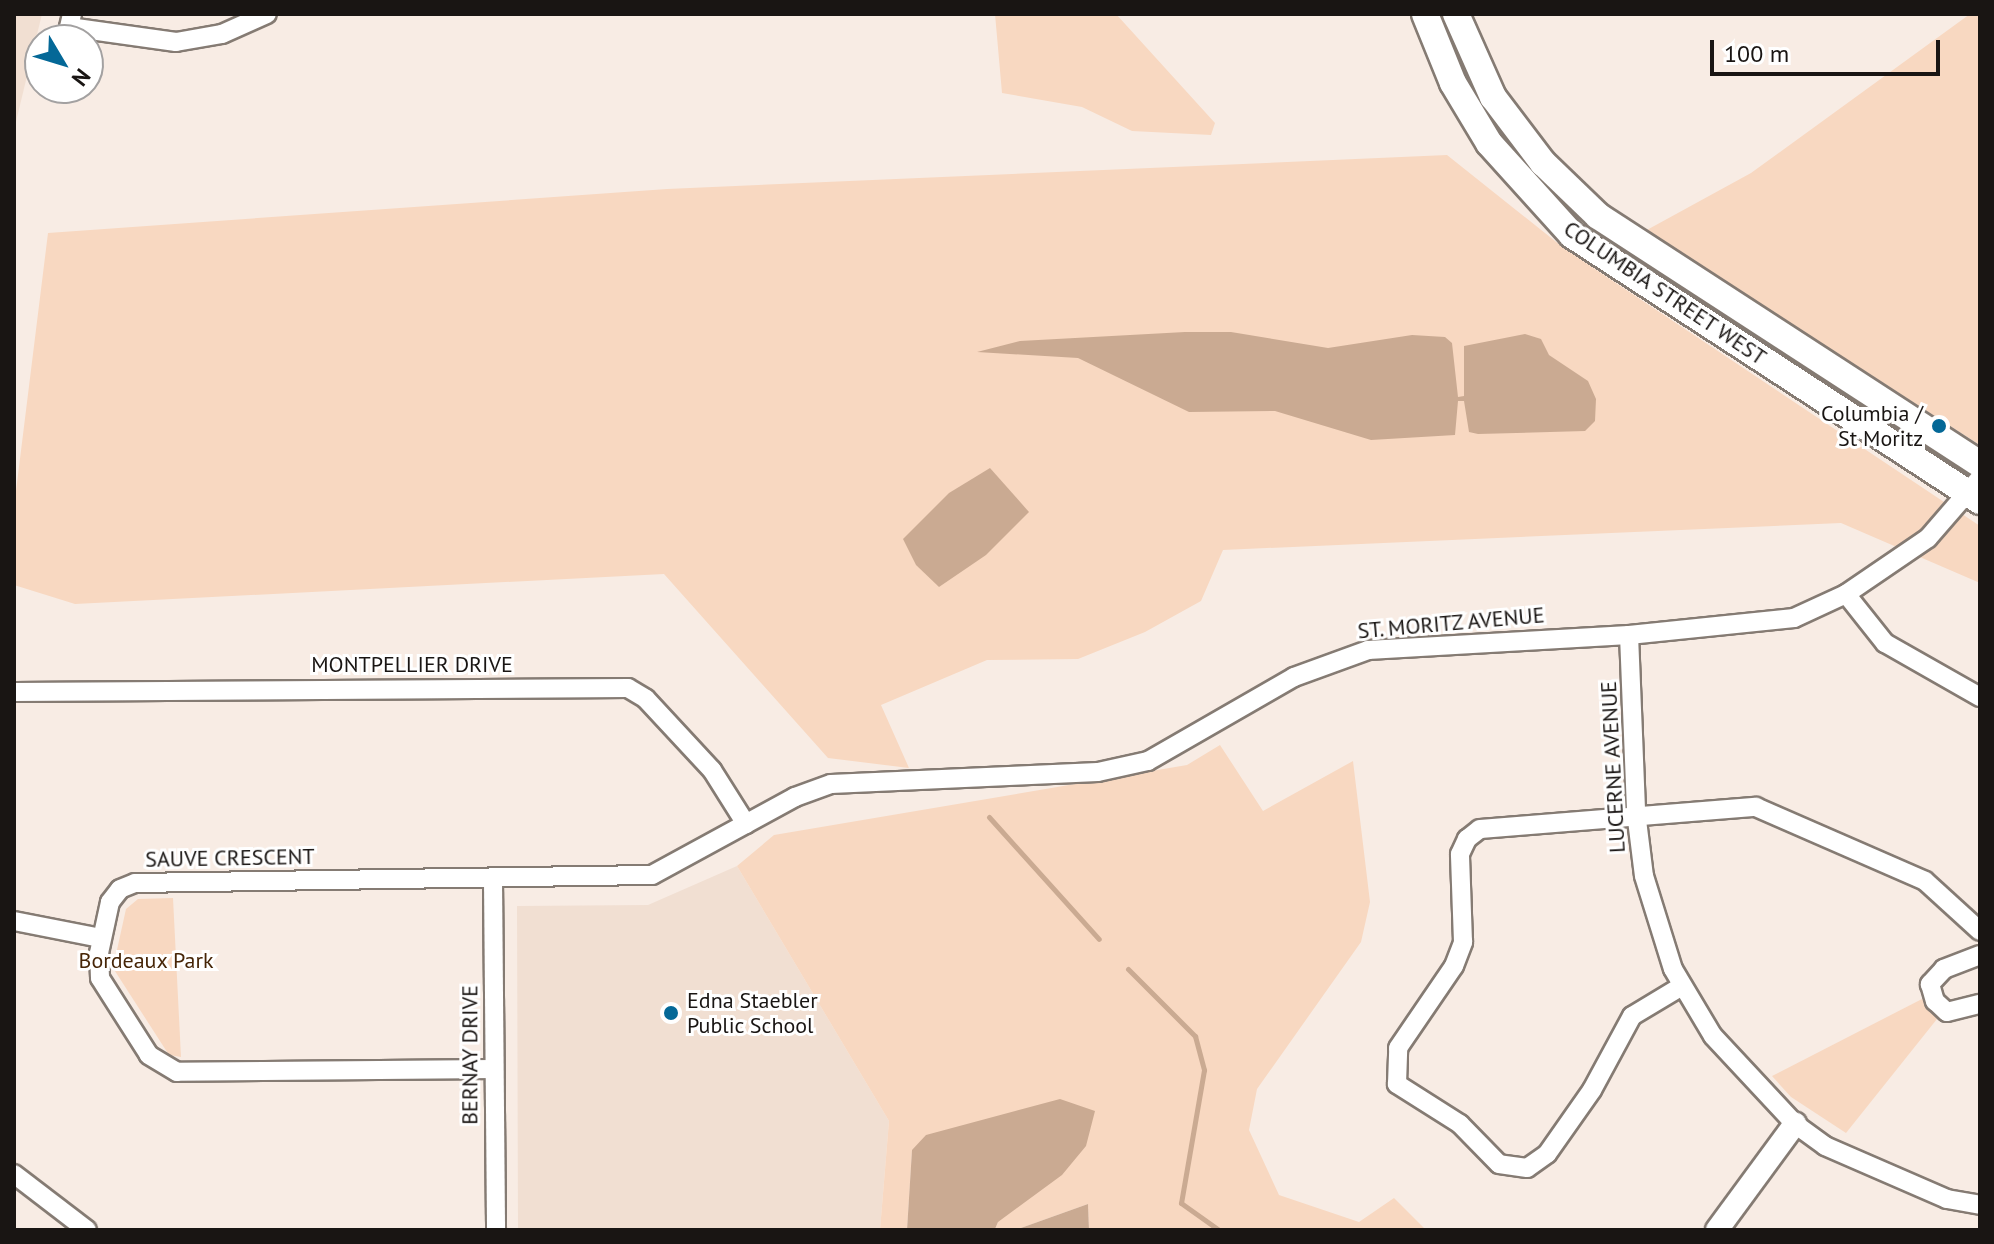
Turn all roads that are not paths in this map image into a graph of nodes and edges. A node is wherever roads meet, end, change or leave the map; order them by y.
1 (267, 14) edge
2 (1425, 14) edge
3 (1456, 14) edge
4 (71, 20) edge
5 (1980, 464) edge
6 (1977, 491) edge
7 (1846, 594) junction
8 (1629, 635) junction
9 (14, 692) edge
10 (1980, 697) edge
11 (1636, 812) junction
12 (746, 824) junction
13 (493, 880) junction
14 (14, 921) edge
15 (1980, 931) edge
16 (101, 938) junction
17 (1980, 955) edge
18 (1682, 986) junction
19 (1980, 1004) edge
20 (494, 1069) junction
21 (1795, 1124) junction
22 (14, 1174) edge
23 (1980, 1205) edge
24 (87, 1230) edge
25 (496, 1230) edge
26 (1717, 1230) edge

1 - 4 street
2 - 6 main road, COLUMBIA STREET WEST
3 - 5 main road, COLUMBIA STREET WEST
6 - 7 street, ST. MORITZ AVENUE
7 - 8 street, ST. MORITZ AVENUE
7 - 10 street
8 - 11 street, LUCERNE AVENUE
8 - 12 street, ST. MORITZ AVENUE
9 - 12 street, MONTPELLIER DRIVE
11 - 15 street
11 - 18 street, LUCERNE AVENUE
11 - 18 street
12 - 13 street, ST. MORITZ AVENUE
13 - 16 street, SAUVE CRESCENT
13 - 20 street, BERNAY DRIVE
14 - 16 street
16 - 20 street, SAUVE CRESCENT
17 - 19 street
18 - 21 street, LUCERNE AVENUE
20 - 25 street, BERNAY DRIVE
21 - 23 street, LUCERNE AVENUE
21 - 26 street
22 - 24 street

